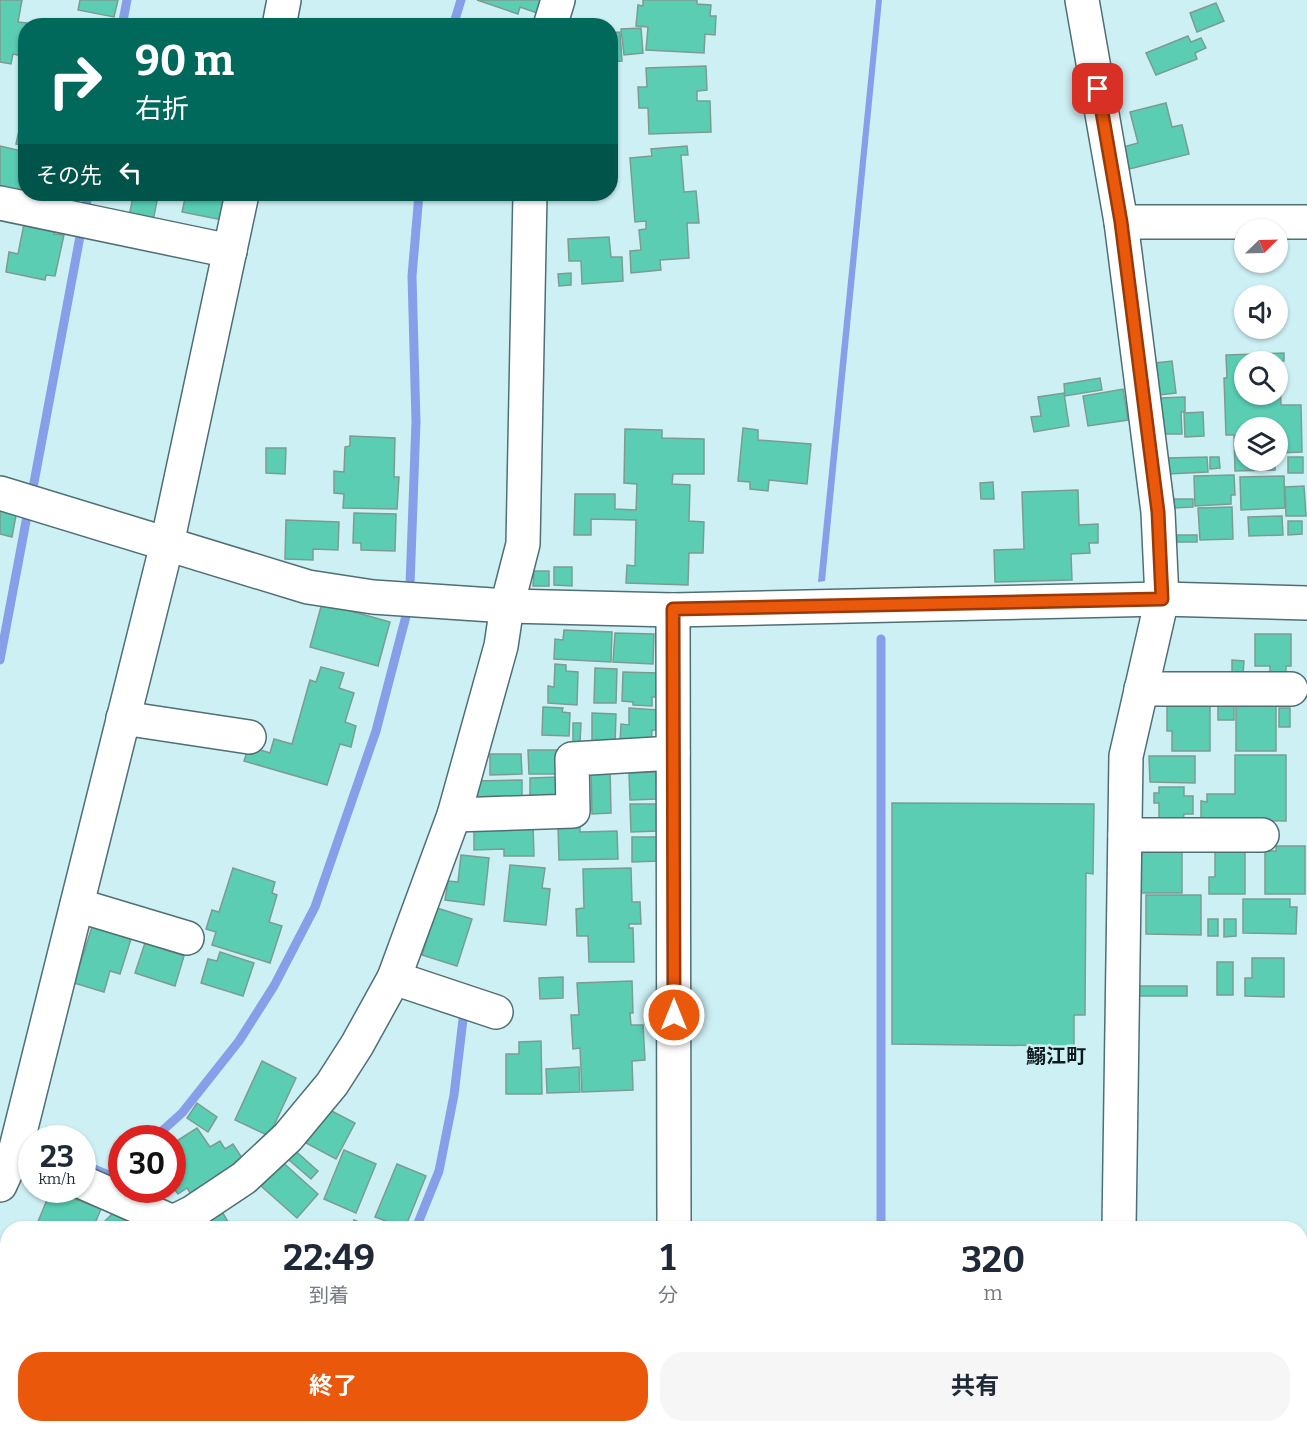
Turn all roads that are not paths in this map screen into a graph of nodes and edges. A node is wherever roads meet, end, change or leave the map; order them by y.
1 (284, 0) edge
2 (558, 0) edge
3 (1082, 0) edge
4 (281, 18) edge
5 (552, 18) edge
6 (241, 201) edge
7 (530, 201) edge
8 (0, 203) edge
9 (1121, 222) junction
10 (1307, 222) edge
11 (230, 251) junction
12 (0, 493) edge
13 (167, 544) junction
14 (1162, 599) junction
15 (1307, 603) edge
16 (507, 606) junction
17 (673, 609) junction
18 (1141, 689) junction
19 (1291, 689) dead end
20 (123, 718) junction
21 (249, 737) dead end
22 (673, 753) junction
23 (454, 815) junction
24 (1125, 835) junction
25 (1262, 835) dead end
26 (77, 905) junction
27 (188, 938) dead end
28 (394, 978) junction
29 (496, 1012) dead end
30 (16, 1152) edge
31 (0, 1185) edge
32 (96, 1189) edge
33 (161, 1221) edge
34 (176, 1221) edge
35 (674, 1221) edge
36 (1119, 1221) edge

1 - 4 street
2 - 5 street
3 - 9 street
6 - 11 street
7 - 16 street
8 - 11 street
9 - 10 street
9 - 14 street
11 - 13 street
12 - 13 street
13 - 16 street
13 - 20 street
14 - 15 street
14 - 17 street
14 - 18 street
16 - 17 street
16 - 23 street
17 - 22 street
18 - 19 street
18 - 24 street
20 - 21 street
20 - 26 street
22 - 23 street
22 - 35 street
23 - 28 street
24 - 25 street
24 - 36 street
26 - 27 street
26 - 30 street
28 - 29 street
28 - 34 street
30 - 31 street
32 - 33 street

